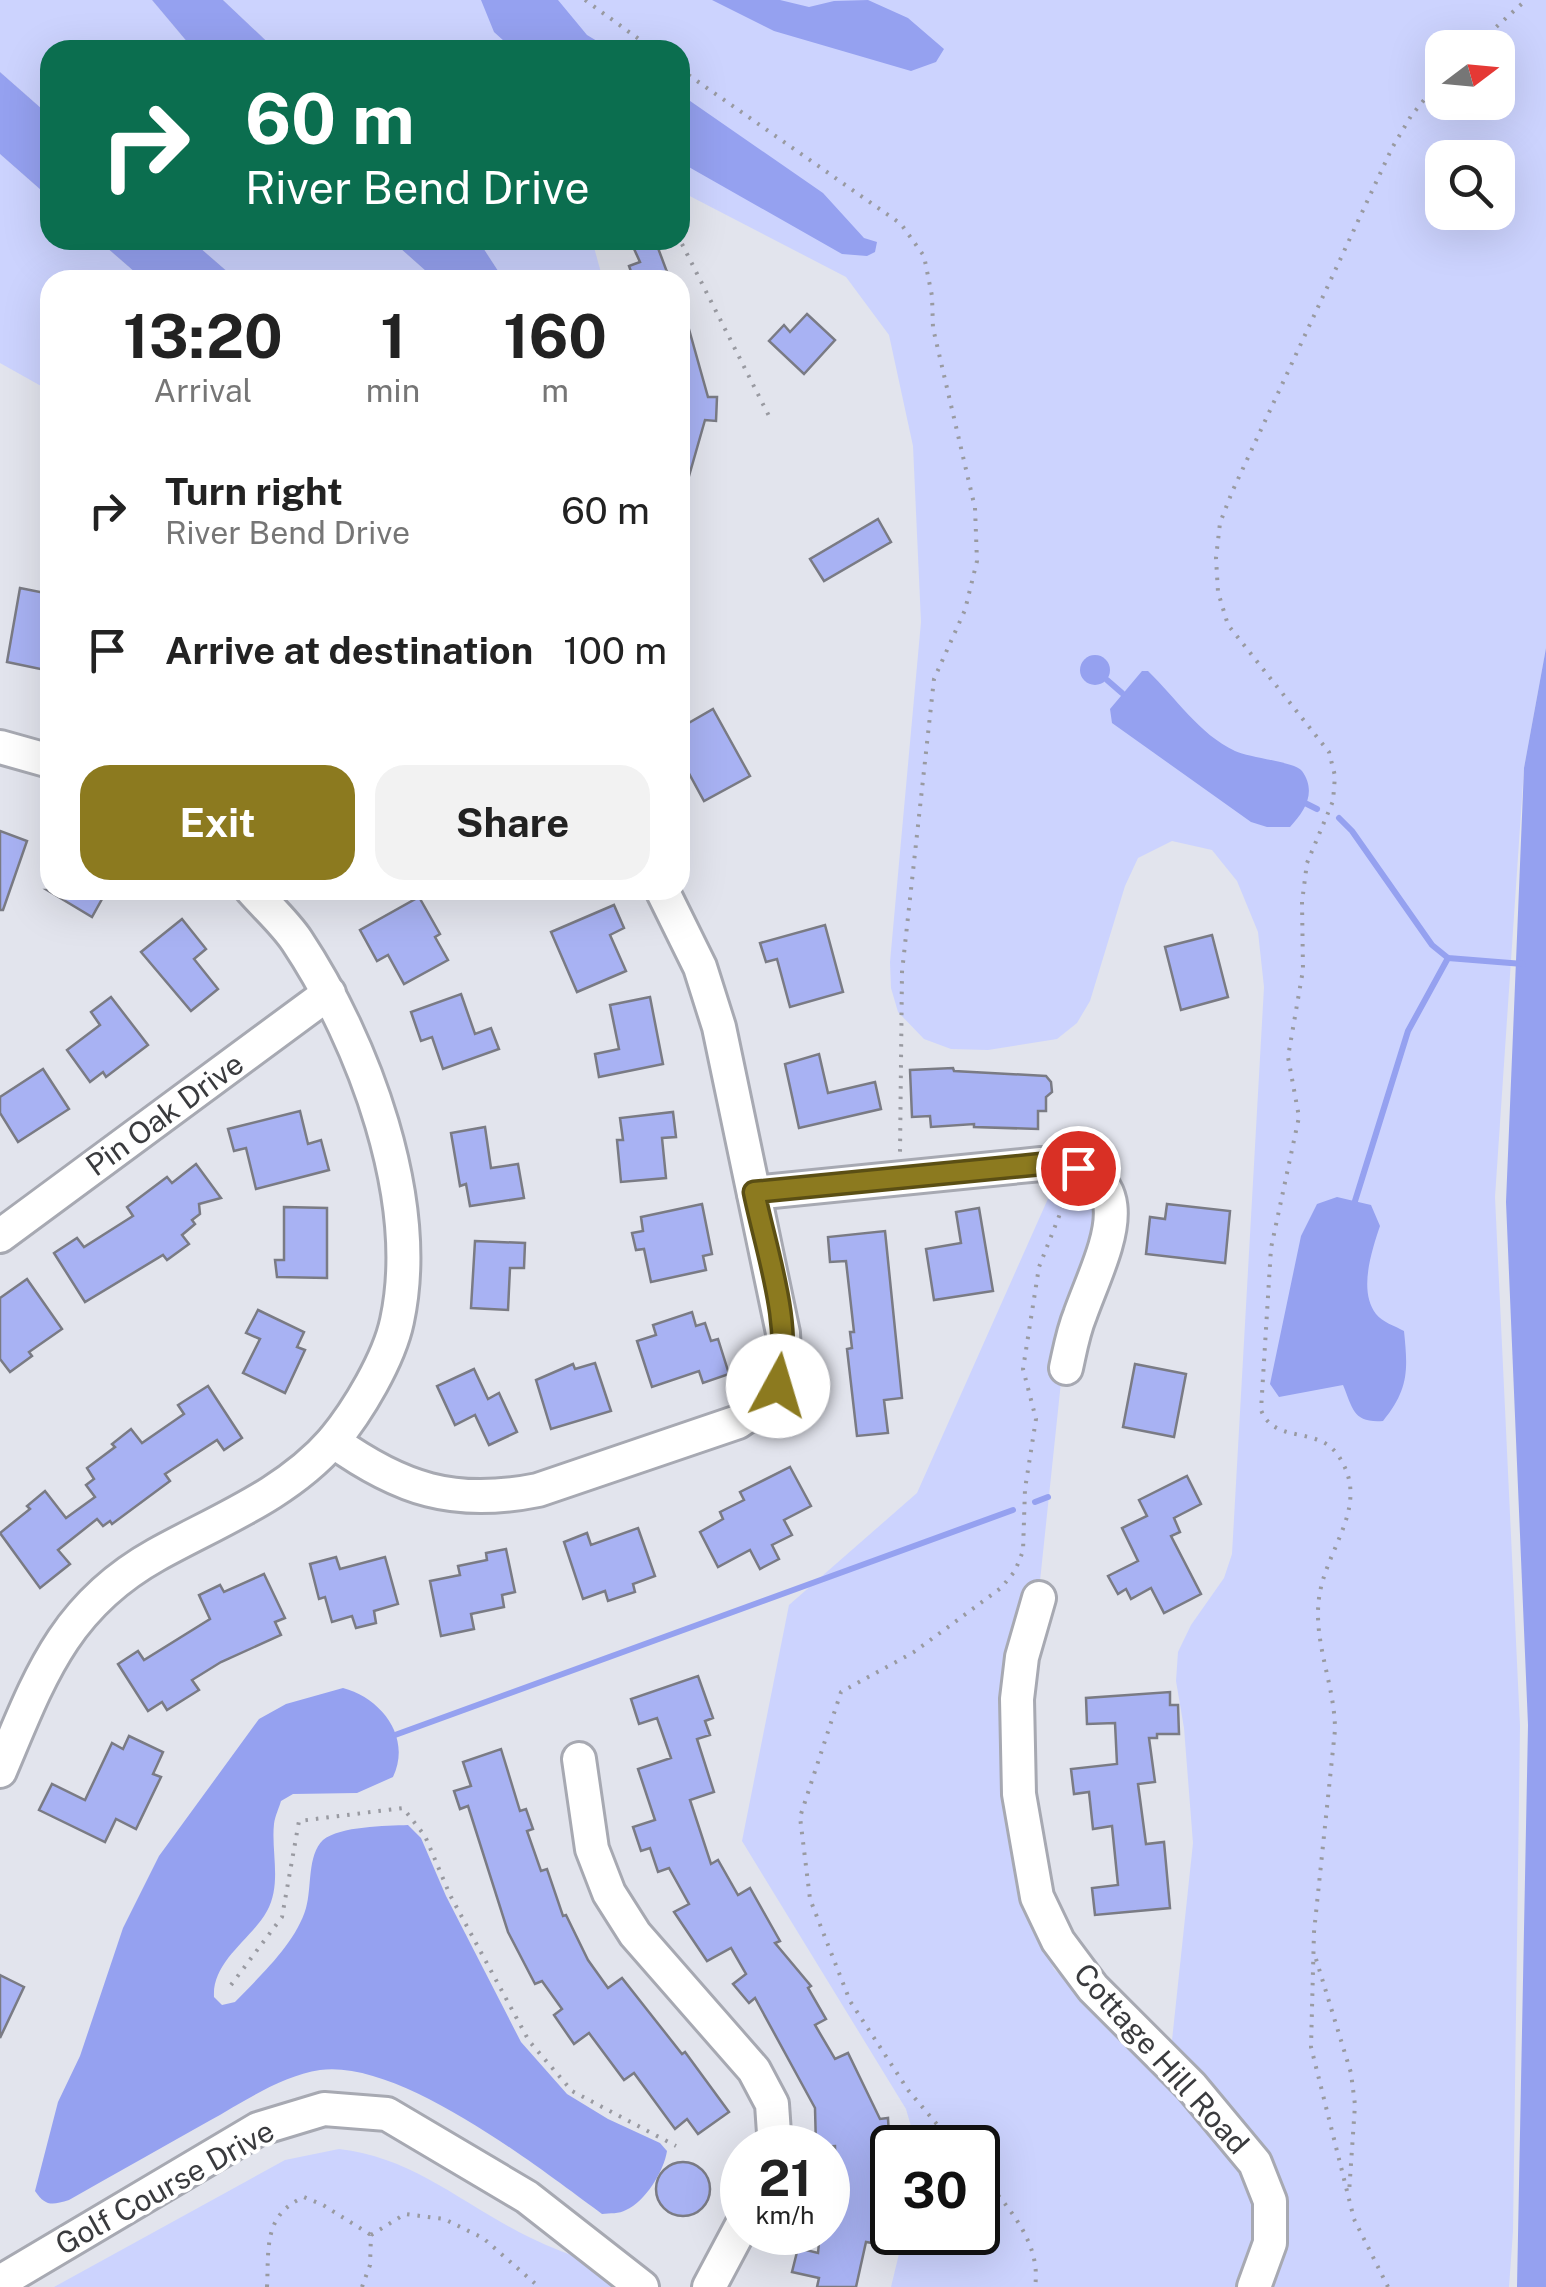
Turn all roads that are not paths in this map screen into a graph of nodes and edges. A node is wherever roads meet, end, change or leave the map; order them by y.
1 (0, 748) edge
2 (40, 758) edge
3 (261, 900) edge
4 (667, 900) edge
5 (329, 993) junction
6 (754, 1192) junction
7 (0, 1236) edge
8 (1066, 1368) dead end
9 (333, 1441) junction
10 (1039, 1598) dead end
11 (579, 1759) dead end
12 (0, 1771) edge
13 (774, 2125) edge
14 (726, 2255) edge
15 (0, 2282) edge
16 (642, 2287) edge
17 (710, 2287) edge
18 (1254, 2287) edge

1 - 2 street
3 - 5 street
4 - 6 street
5 - 7 street, Pin Oak Drive
5 - 9 street
6 - 8 street
6 - 9 street
9 - 12 street
10 - 18 street, Cottage Hill Road
11 - 13 street
14 - 17 street
15 - 16 street, Golf Course Drive

